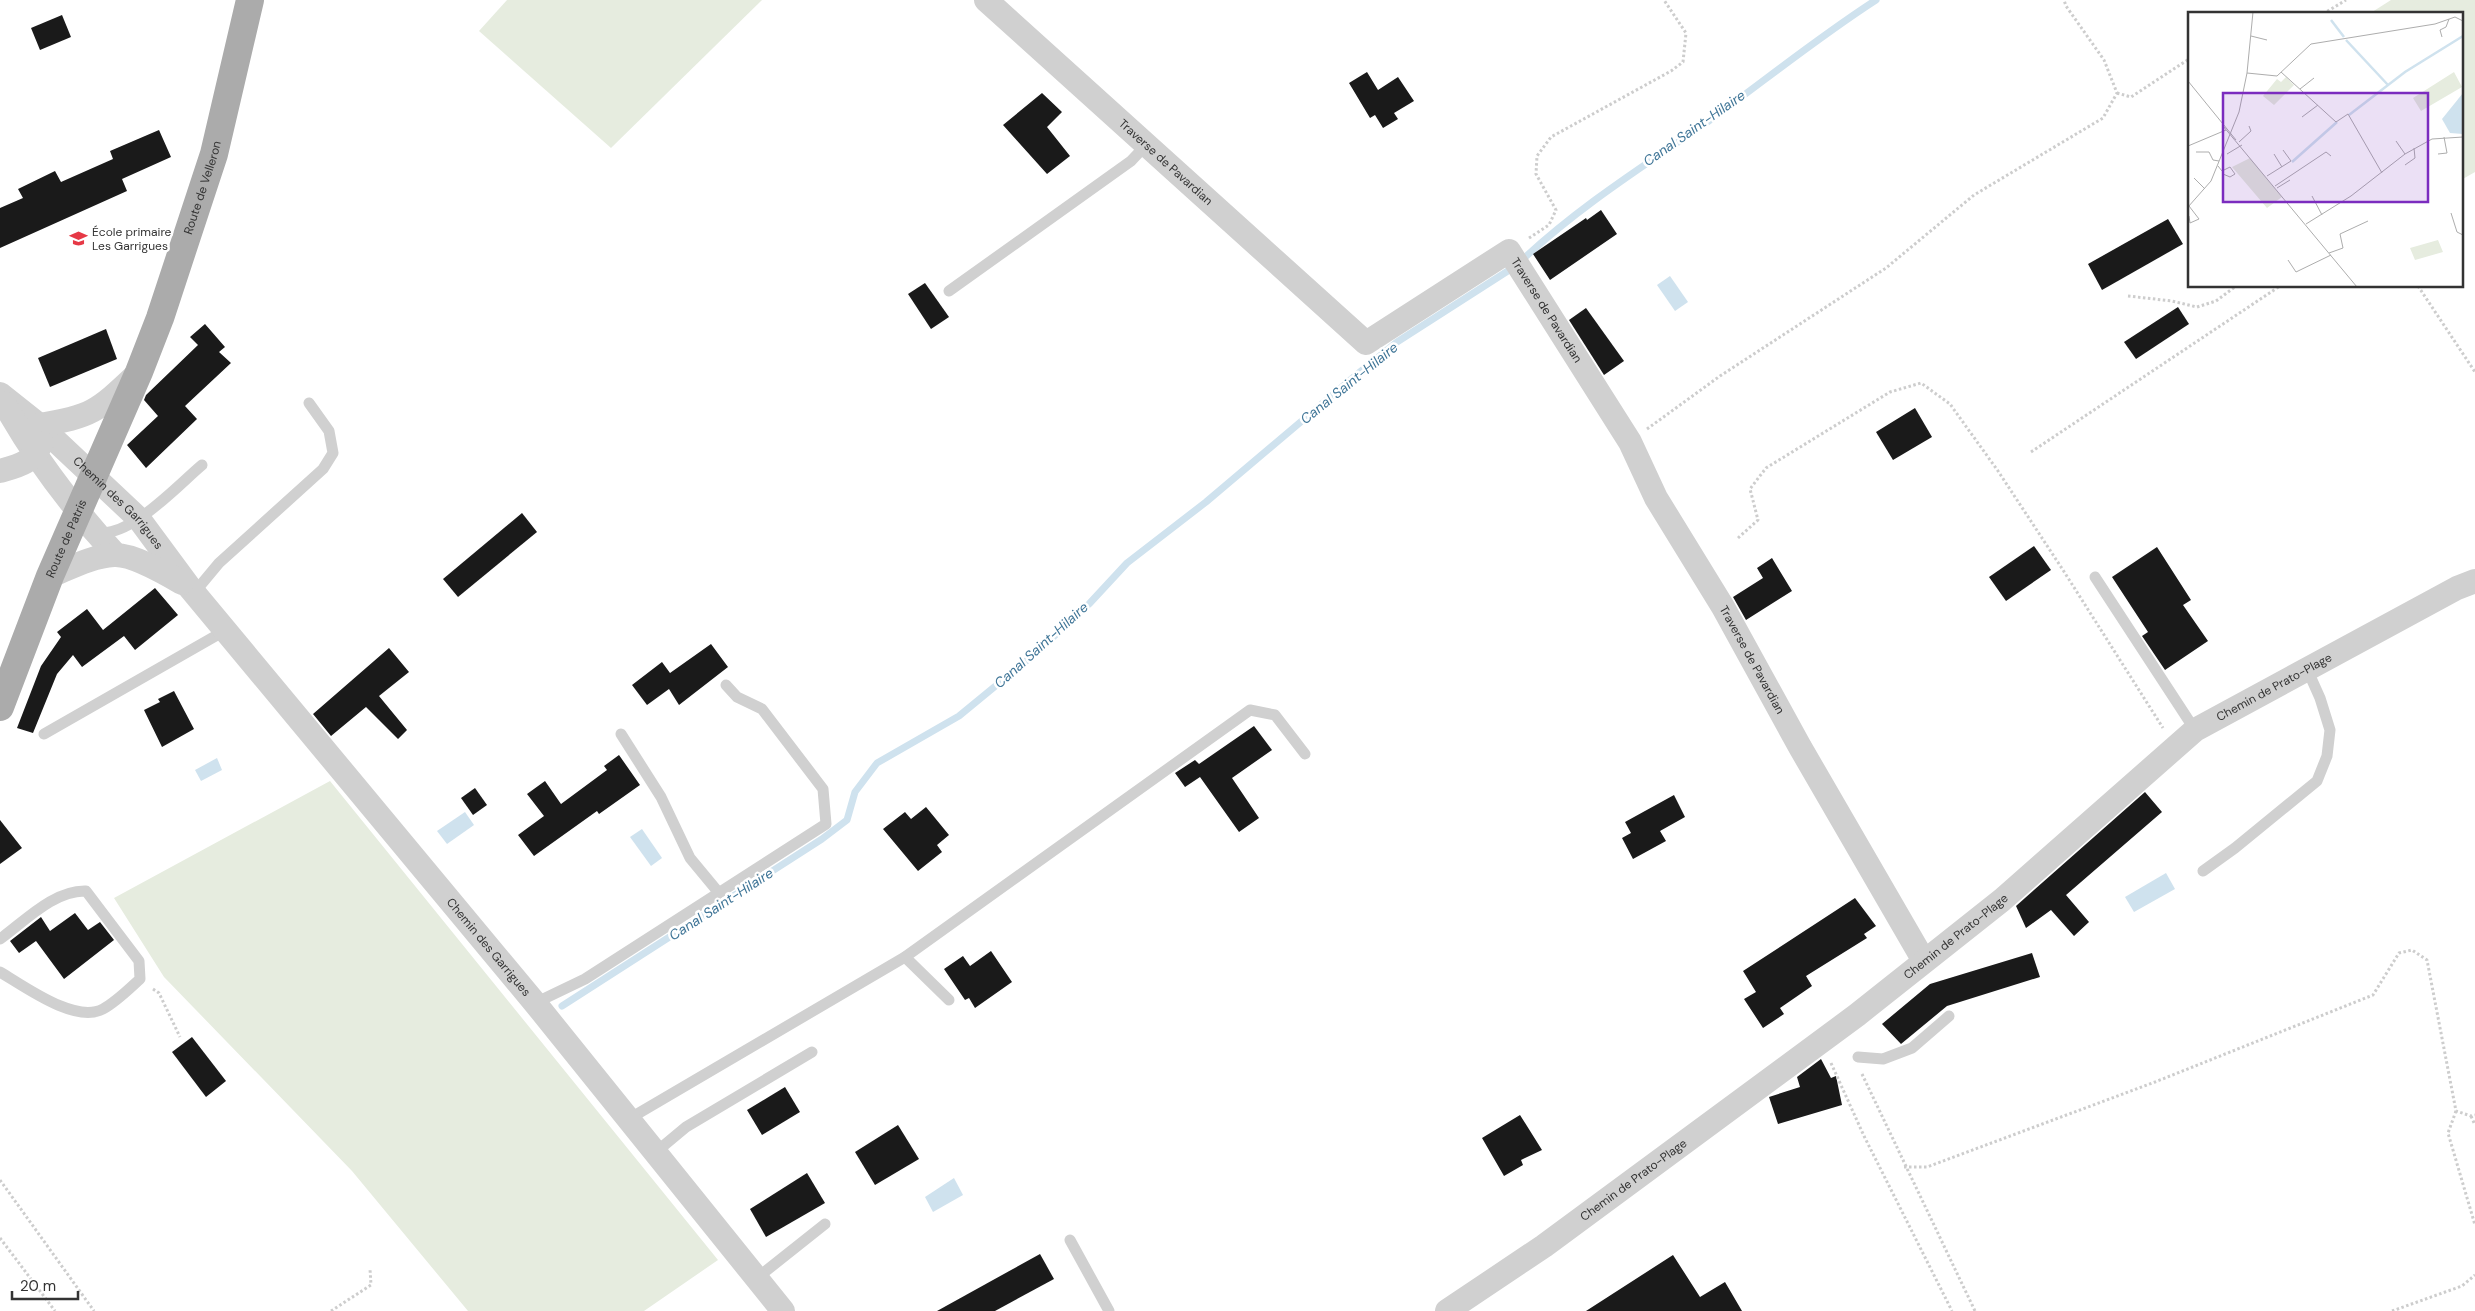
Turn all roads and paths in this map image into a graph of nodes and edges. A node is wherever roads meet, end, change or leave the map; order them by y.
1 (250, 0) edge
2 (986, 0) edge
3 (1664, 0) edge
4 (2064, 0) edge
5 (2346, 0) edge
6 (2327, 12) edge
7 (2188, 60) edge
8 (2117, 92) junction
9 (1146, 145) junction
10 (1509, 251) junction
11 (2233, 288) edge
12 (2277, 288) edge
13 (2419, 288) edge
14 (949, 291) dead end
15 (2128, 296) dead end
16 (140, 372) junction
17 (2475, 372) edge
18 (0, 395) edge
19 (308, 403) dead end
20 (43, 429) junction
21 (1630, 442) junction
22 (2031, 452) dead end
23 (35, 456) junction
24 (202, 465) dead end
25 (0, 471) edge
26 (94, 478) junction
27 (139, 519) junction
28 (86, 523) junction
29 (1738, 538) dead end
30 (115, 554) junction
31 (50, 576) junction
32 (2095, 577) dead end
33 (2475, 581) edge
34 (192, 590) junction
35 (226, 630) junction
36 (2307, 669) junction
37 (726, 685) dead end
38 (0, 707) edge
39 (2195, 730) junction
40 (44, 734) dead end
41 (621, 734) dead end
42 (2171, 753) junction
43 (1305, 754) dead end
44 (2203, 871) dead end
45 (719, 893) junction
46 (0, 939) edge
47 (905, 957) junction
48 (1924, 961) junction
49 (0, 972) edge
50 (140, 980) junction
51 (948, 1000) dead end
52 (535, 1003) junction
53 (1949, 1016) dead end
54 (180, 1037) dead end
55 (1817, 1044) junction
56 (812, 1052) dead end
57 (1858, 1057) joint
58 (2456, 1111) junction
59 (2473, 1116) edge
60 (627, 1120) junction
61 (2475, 1125) edge
62 (656, 1152) junction
63 (1904, 1167) junction
64 (0, 1180) edge
65 (824, 1224) dead end
66 (2475, 1225) edge
67 (0, 1238) edge
68 (1070, 1240) dead end
69 (370, 1269) dead end
70 (2475, 1275) edge
71 (757, 1278) junction
72 (55, 1311) edge
73 (94, 1311) edge
74 (331, 1311) edge
75 (783, 1311) edge
76 (1109, 1311) edge
77 (1447, 1311) edge
78 (1952, 1311) edge
79 (1975, 1311) edge
80 (2392, 1311) edge

1 - 16 main road, Route de Velleron
2 - 9 street, Traverse de Pavardian
3 - 10 path
4 - 8 path
5 - 6 path
7 - 8 path
8 - 21 path
9 - 10 street, Traverse de Pavardian
9 - 14 lane
10 - 21 street, Traverse de Pavardian
11 - 15 path
12 - 22 path
13 - 17 path
16 - 20 street
16 - 26 main road, Route de Patris
18 - 20 street, Chemin des Garrigues
18 - 23 street, Chemin des Garrigues
19 - 34 lane
20 - 23 street
20 - 26 street, Chemin des Garrigues
21 - 48 street, Traverse de Pavardian
23 - 25 street
23 - 28 street, Chemin des Garrigues
24 - 27 lane
26 - 27 street, Chemin des Garrigues
26 - 28 main road, Route de Patris
27 - 28 lane
27 - 34 street, Chemin des Garrigues
28 - 30 street, Chemin des Garrigues
28 - 31 main road, Route de Patris
29 - 42 path
30 - 31 street, Chemin des Garrigues
30 - 34 street, Chemin des Garrigues
31 - 38 main road, Route de Patris
32 - 39 lane
33 - 36 street, Chemin de Prato-Plage
34 - 35 street, Chemin des Garrigues
35 - 40 lane
35 - 52 street, Chemin des Garrigues
36 - 39 street, Chemin de Prato-Plage
36 - 44 lane
37 - 45 lane
39 - 42 street, Chemin de Prato-Plage
41 - 45 lane
42 - 48 street, Chemin de Prato-Plage
43 - 47 lane
45 - 52 lane
46 - 50 lane
47 - 51 lane
47 - 60 lane
48 - 55 street, Chemin de Prato-Plage
49 - 50 lane
50 - 54 path
52 - 60 street, Chemin des Garrigues
53 - 57 lane
55 - 77 street, Chemin de Prato-Plage
55 - 78 path
56 - 62 lane
57 - 63 path
58 - 59 path
58 - 63 path
58 - 66 path
59 - 61 path
60 - 62 street, Chemin des Garrigues
62 - 71 street, Chemin des Garrigues
63 - 79 path
64 - 73 path
65 - 71 lane
67 - 72 path
68 - 76 lane
69 - 74 path
70 - 80 path
71 - 75 street, Chemin des Garrigues

